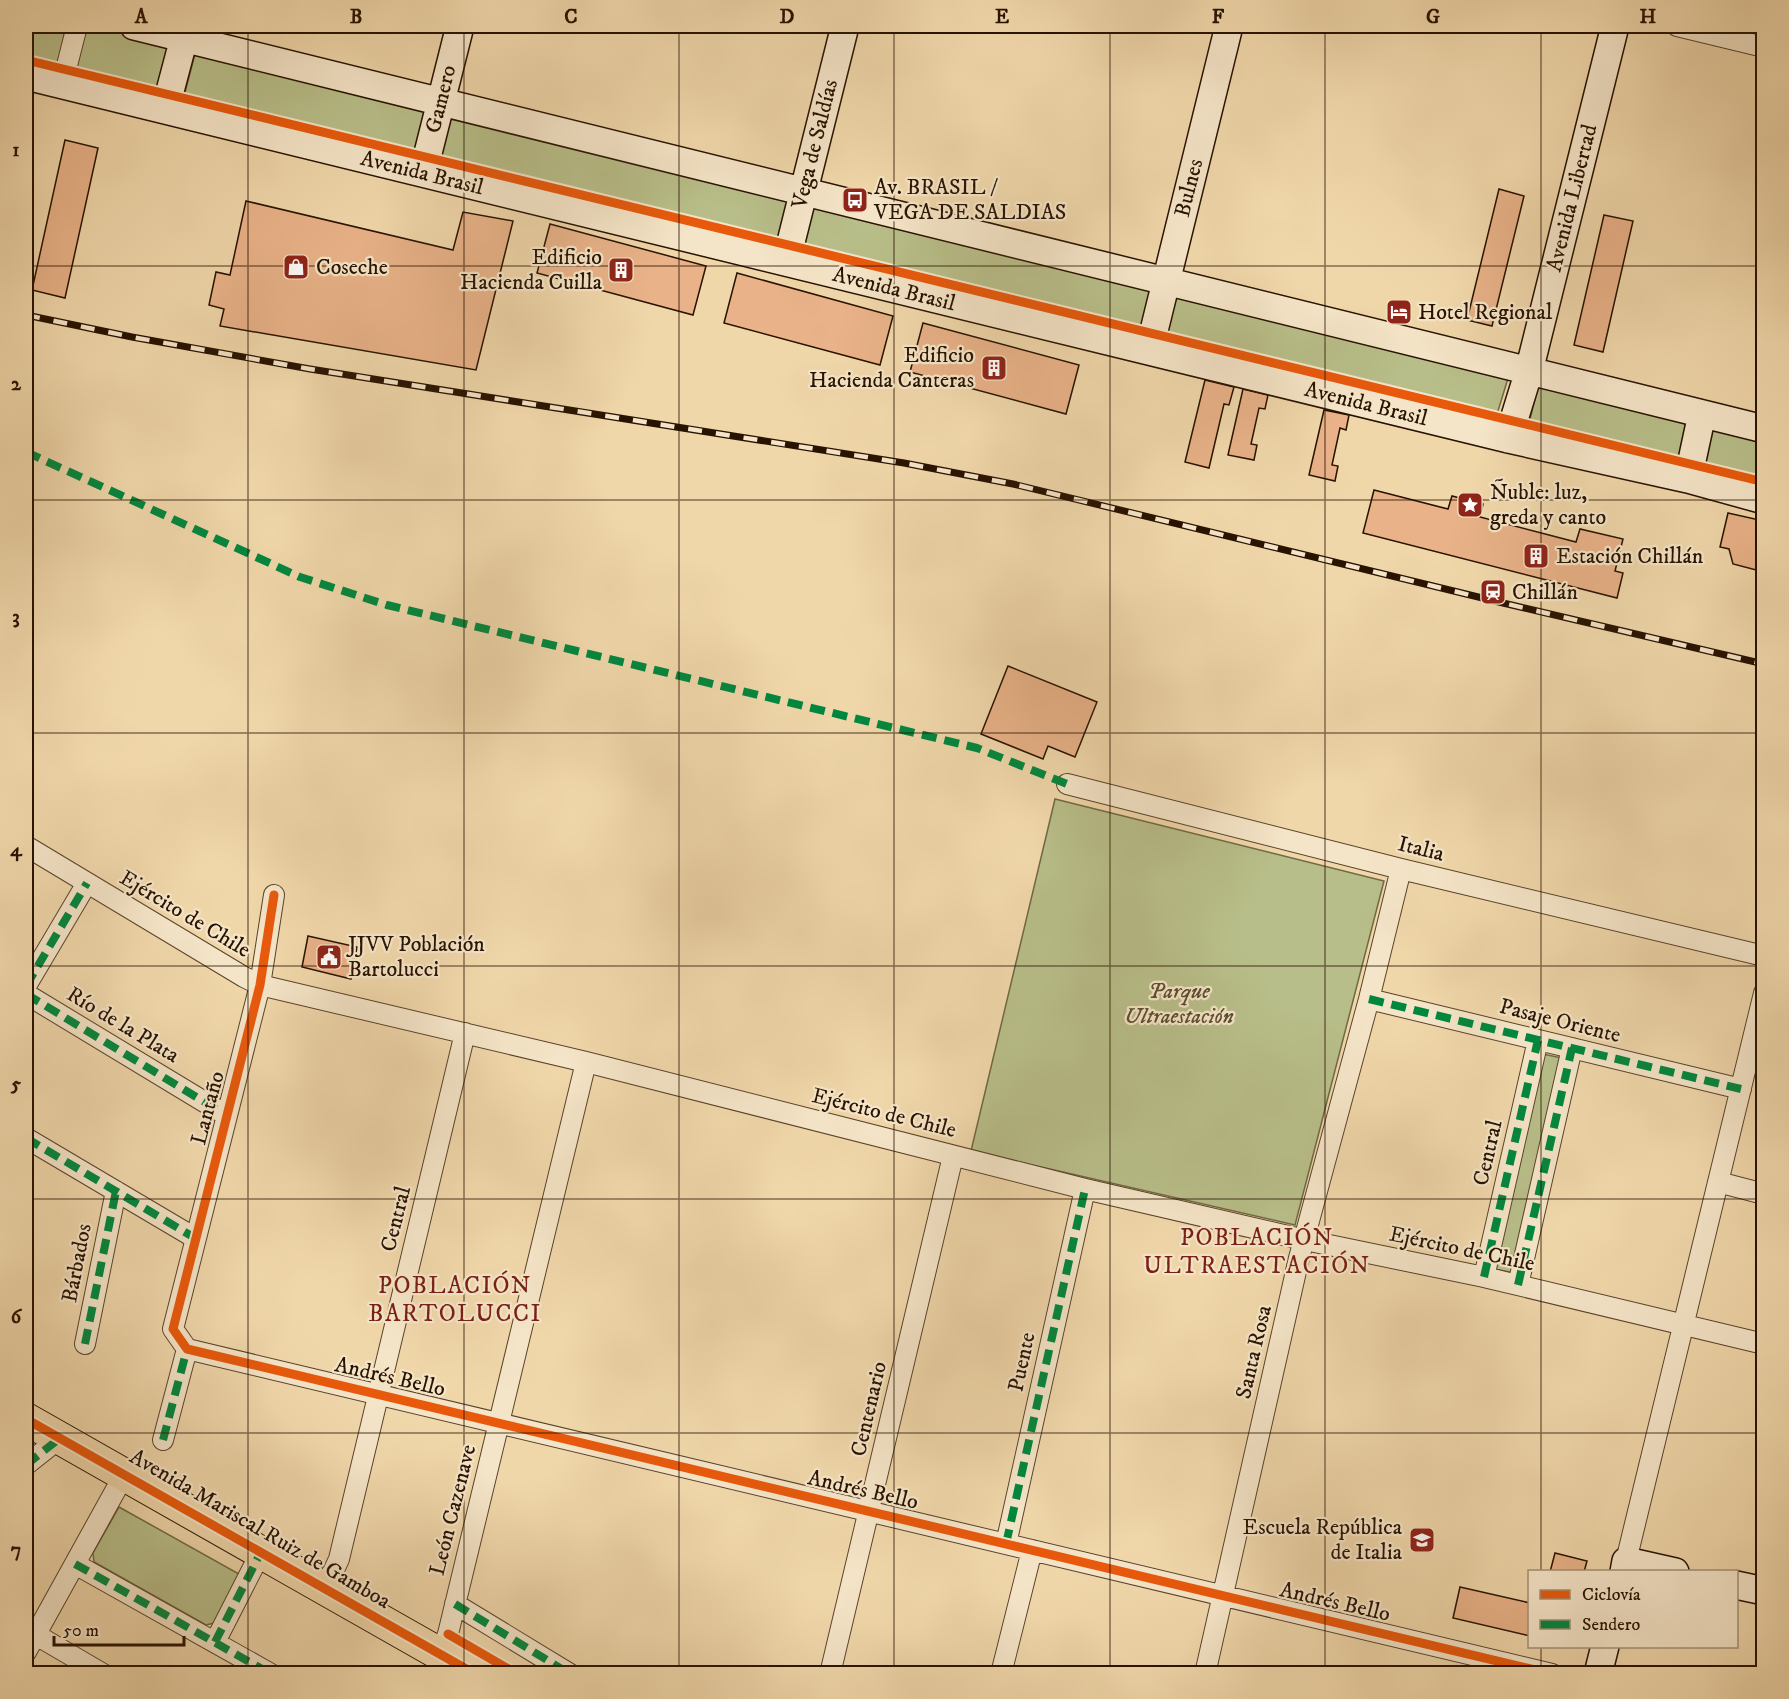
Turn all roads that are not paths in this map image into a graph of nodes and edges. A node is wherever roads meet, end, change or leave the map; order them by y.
1 (77, 26) edge
2 (134, 26) edge
3 (460, 26) edge
4 (845, 26) edge
5 (1229, 26) edge
6 (1615, 26) edge
7 (1677, 26) edge
8 (184, 38) junction
9 (1764, 46) edge
10 (26, 76) edge
11 (62, 85) junction
12 (441, 102) junction
13 (165, 110) junction
14 (423, 173) junction
15 (803, 192) junction
16 (786, 262) junction
17 (1166, 281) junction
18 (1149, 351) junction
19 (1529, 371) junction
20 (1702, 414) junction
21 (1764, 429) edge
22 (1508, 439) junction
23 (1688, 479) junction
24 (1764, 500) edge
25 (1067, 784) dead end
26 (26, 846) edge
27 (1401, 869) junction
28 (87, 883) junction
29 (274, 895) dead end
30 (1764, 957) edge
31 (260, 985) junction
32 (26, 986) edge
33 (1764, 993) edge
34 (26, 994) edge
35 (1369, 999) junction
36 (465, 1034) junction
37 (1538, 1040) junction
38 (1572, 1048) junction
39 (586, 1062) junction
40 (1740, 1089) junction
41 (226, 1115) junction
42 (26, 1138) edge
43 (953, 1156) junction
44 (1718, 1182) junction
45 (1085, 1189) junction
46 (116, 1191) junction
47 (1764, 1194) edge
48 (195, 1238) junction
49 (1305, 1240) junction
50 (1485, 1277) junction
51 (1518, 1285) junction
52 (1684, 1325) junction
53 (85, 1344) dead end
54 (1764, 1344) edge
55 (187, 1349) junction
56 (378, 1394) junction
57 (26, 1419) edge
58 (499, 1423) junction
59 (60, 1438) junction
60 (163, 1440) dead end
61 (26, 1465) edge
62 (124, 1475) junction
63 (869, 1511) junction
64 (1006, 1544) junction
65 (1032, 1550) junction
66 (261, 1552) junction
67 (75, 1564) junction
68 (1625, 1566) edge
69 (1658, 1570) edge
70 (1738, 1585) edge
71 (321, 1586) junction
72 (1764, 1591) edge
73 (1224, 1596) junction
74 (455, 1604) junction
75 (29, 1639) edge
76 (214, 1642) junction
77 (1605, 1648) edge
78 (440, 1654) junction
79 (103, 1674) edge
80 (271, 1674) edge
81 (475, 1674) edge
82 (570, 1674) edge
83 (830, 1674) edge
84 (1001, 1674) edge
85 (1205, 1674) edge
86 (1552, 1674) edge
87 (1598, 1674) edge

1 - 11 street
2 - 8 main road
3 - 12 main road, Gamero
4 - 15 main road, Vega de Saldías
5 - 17 main road, Bulnes
6 - 19 main road, Avenida Libertad
7 - 9 street
8 - 12 main road
8 - 13 main road
10 - 11 main road, Avenida Brasil
11 - 13 main road, Avenida Brasil
12 - 14 main road, Gamero
12 - 15 main road
13 - 14 main road, Avenida Brasil
14 - 16 main road, Avenida Brasil
15 - 16 main road, Vega de Saldías
15 - 17 main road
16 - 18 main road, Avenida Brasil
17 - 18 main road, Bulnes
17 - 19 main road
18 - 22 main road, Avenida Brasil
19 - 20 main road
19 - 22 main road, Avenida Libertad
20 - 21 main road
20 - 23 main road
22 - 23 main road, Avenida Brasil
23 - 24 main road, Avenida Brasil
25 - 27 street, Italia
26 - 28 street, Ejército de Chile
27 - 30 street, Italia
27 - 35 street, Santa Rosa
28 - 31 street, Ejército de Chile
28 - 32 street
29 - 31 street, Lantaño
31 - 36 street, Ejército de Chile
31 - 41 street, Lantaño
33 - 40 street
34 - 41 street, Río de la Plata
35 - 37 street, Pasaje Oriente
35 - 49 street, Santa Rosa
36 - 39 street, Ejército de Chile
36 - 56 street, Central
37 - 38 street, Pasaje Oriente
37 - 50 street, Central
38 - 40 street, Pasaje Oriente
38 - 51 street
39 - 43 street, Ejército de Chile
39 - 58 street, León Cazenave
40 - 44 street
41 - 48 street, Lantaño
42 - 46 street
43 - 45 street, Ejército de Chile
43 - 63 street, Centenario
44 - 47 street
44 - 52 street
45 - 49 street, Ejército de Chile
45 - 64 street, Puente
46 - 48 street
46 - 53 street, Bárbados
48 - 55 street, Lantaño
49 - 50 street, Ejército de Chile
49 - 73 street, Santa Rosa
50 - 51 street, Ejército de Chile
51 - 52 street, Ejército de Chile
52 - 54 street, Ejército de Chile
52 - 68 street
55 - 56 street, Andrés Bello
55 - 60 street
56 - 58 street, Andrés Bello
56 - 71 street, Central
57 - 59 main road, Avenida Mariscal Ruiz de Gamboa
58 - 63 street, Andrés Bello
58 - 74 street, León Cazenave
59 - 61 street
59 - 62 main road, Avenida Mariscal Ruiz de Gamboa
62 - 66 main road, Avenida Mariscal Ruiz de Gamboa
62 - 67 street
63 - 64 street, Andrés Bello
63 - 83 street, Centenario
64 - 65 street, Andrés Bello
65 - 73 street, Andrés Bello
65 - 84 street
66 - 71 main road, Avenida Mariscal Ruiz de Gamboa
66 - 76 street
67 - 75 street
67 - 76 street
68 - 69 main road
70 - 72 main road
71 - 78 main road, Avenida Mariscal Ruiz de Gamboa
73 - 85 street, Santa Rosa
73 - 86 street, Andrés Bello
74 - 78 street, León Cazenave
74 - 82 street
75 - 79 street
76 - 80 street
77 - 87 main road
78 - 81 main road, Avenida Mariscal Ruiz de Gamboa

